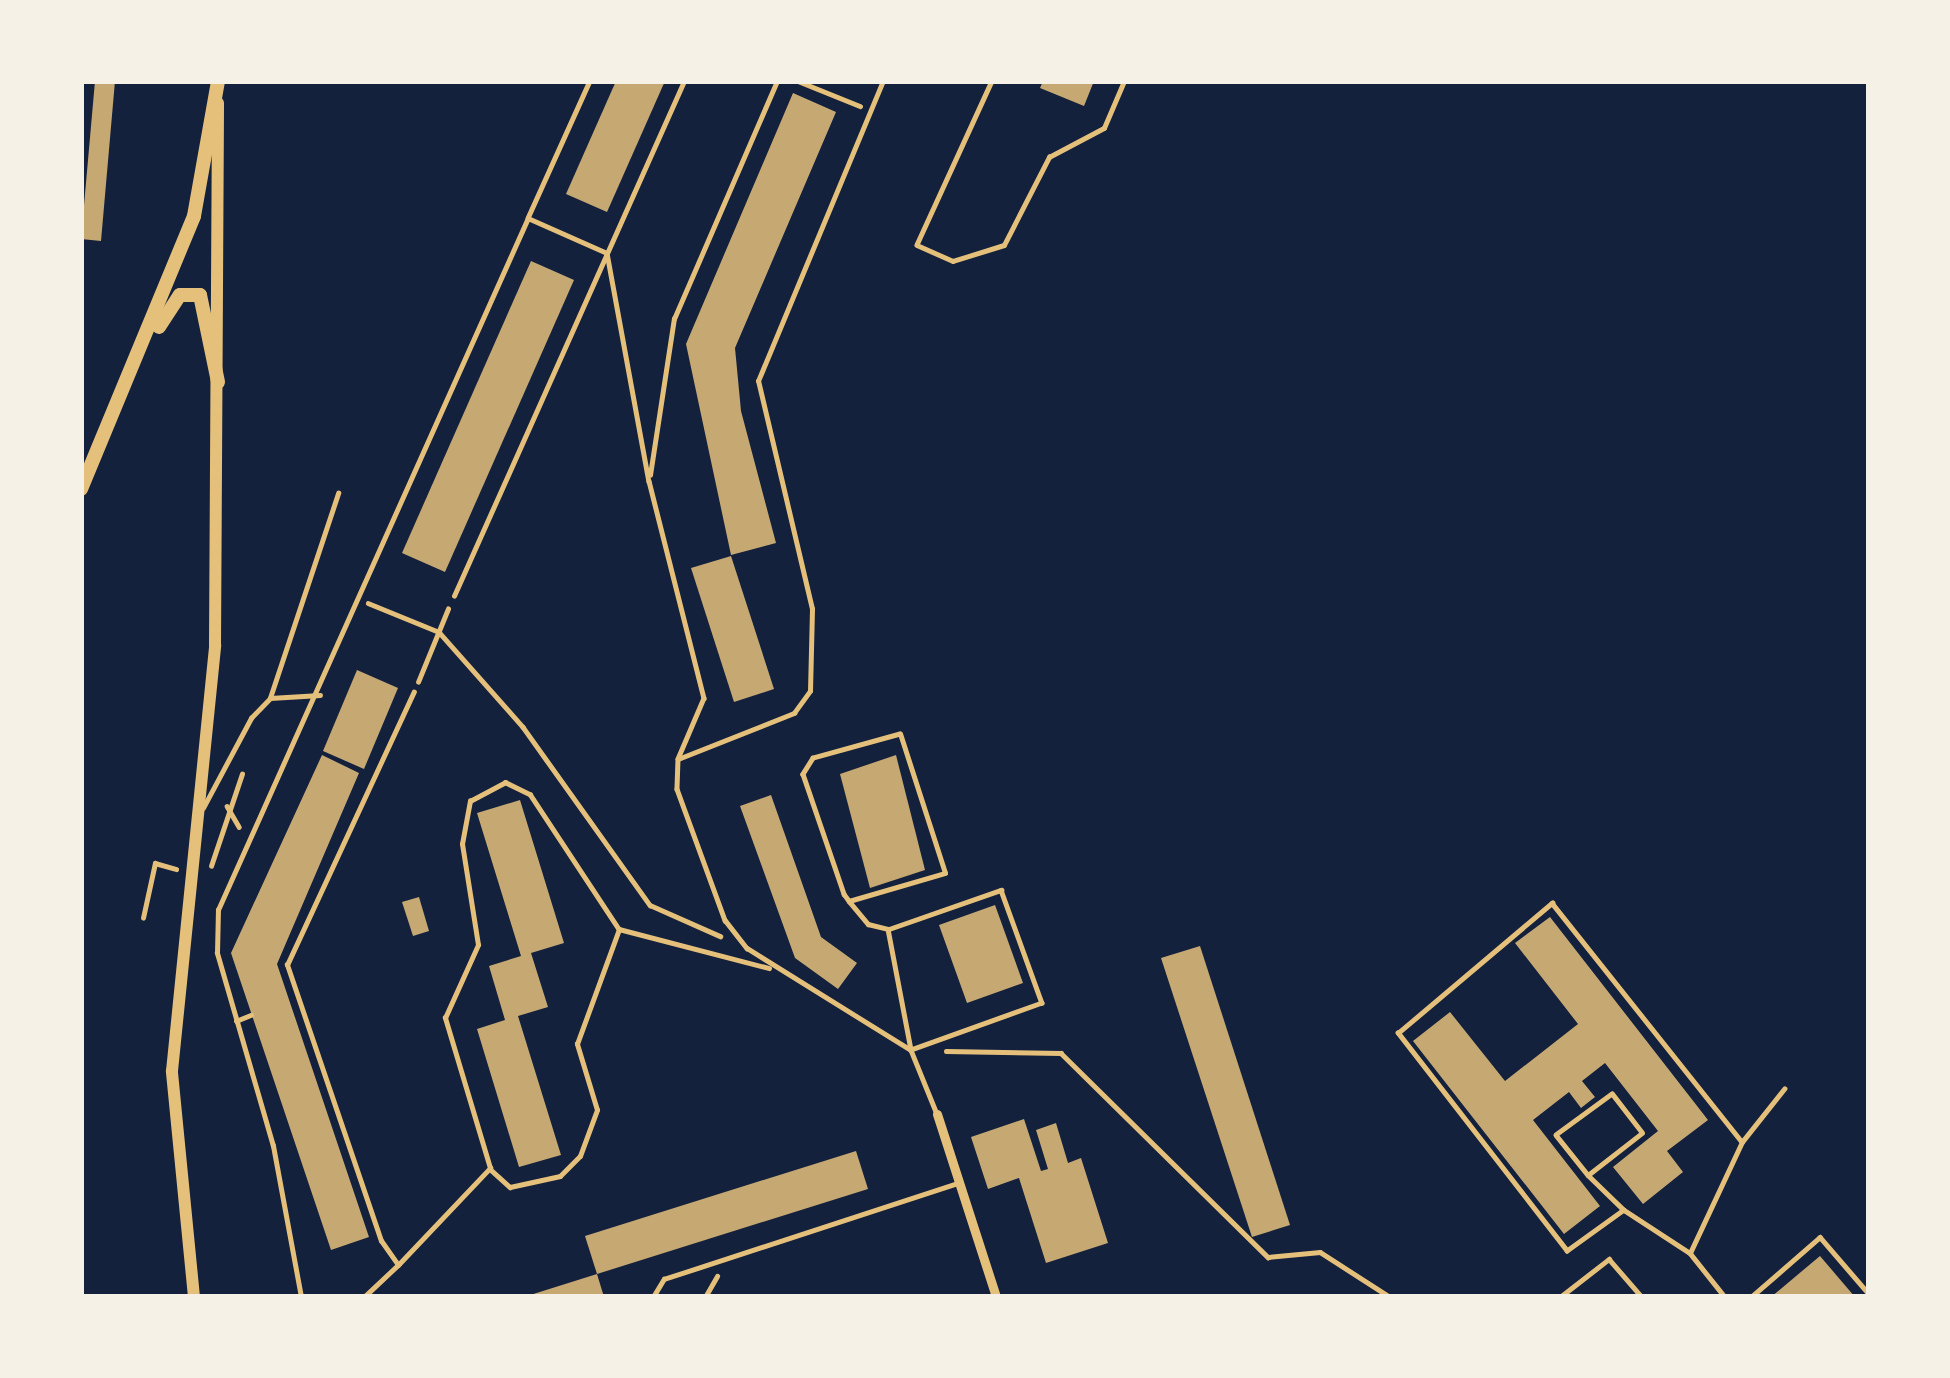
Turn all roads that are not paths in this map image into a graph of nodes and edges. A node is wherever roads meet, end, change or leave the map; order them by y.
1 (590, 81) edge
2 (684, 81) edge
3 (777, 81) edge
4 (883, 81) edge
5 (992, 81) edge
6 (1124, 81) edge
7 (218, 85) edge
8 (527, 218) junction
9 (607, 253) junction
10 (131, 379) junction
11 (218, 382) junction
12 (650, 481) junction
13 (81, 489) edge
14 (338, 494) dead end
15 (454, 596) road end
16 (414, 692) road end
17 (320, 695) junction
18 (271, 698) junction
19 (678, 759) junction
20 (197, 818) junction
21 (849, 901) junction
22 (619, 929) junction
23 (888, 929) junction
24 (771, 968) junction
25 (299, 999) junction
26 (289, 1003) dead end
27 (251, 1016) dead end
28 (236, 1021) junction
29 (910, 1050) junction
30 (1784, 1090) dead end
31 (937, 1114) joint
32 (1742, 1142) junction
33 (490, 1168) junction
34 (1588, 1175) junction
35 (959, 1182) junction
36 (1624, 1210) junction
37 (1690, 1253) junction
38 (398, 1264) junction
39 (1869, 1294) edge
40 (194, 1297) edge
41 (301, 1297) edge
42 (364, 1297) edge
43 (653, 1297) edge
44 (996, 1297) edge
45 (1725, 1297) edge
46 (1751, 1297) edge

1 - 8 lane
2 - 9 lane
3 - 12 lane
4 - 19 lane
5 - 6 lane
7 - 10 main road
7 - 11 street
8 - 9 lane
8 - 17 lane
9 - 12 lane
9 - 15 lane
10 - 11 main road
10 - 13 main road
11 - 20 street
12 - 19 lane
14 - 18 lane
16 - 25 lane
17 - 18 lane
17 - 28 lane
18 - 20 lane
19 - 24 lane
20 - 40 street
21 - 21 lane
21 - 23 lane
22 - 24 lane
22 - 33 lane
22 - 33 lane
23 - 29 lane
23 - 29 lane
24 - 29 lane
25 - 26 lane
25 - 38 lane
27 - 28 lane
28 - 41 lane
29 - 31 lane
30 - 32 lane
31 - 35 street
32 - 36 lane
32 - 37 lane
33 - 38 lane
34 - 34 lane
34 - 36 lane
35 - 43 lane
35 - 44 street
36 - 37 lane
37 - 45 lane
38 - 42 lane
39 - 46 lane

